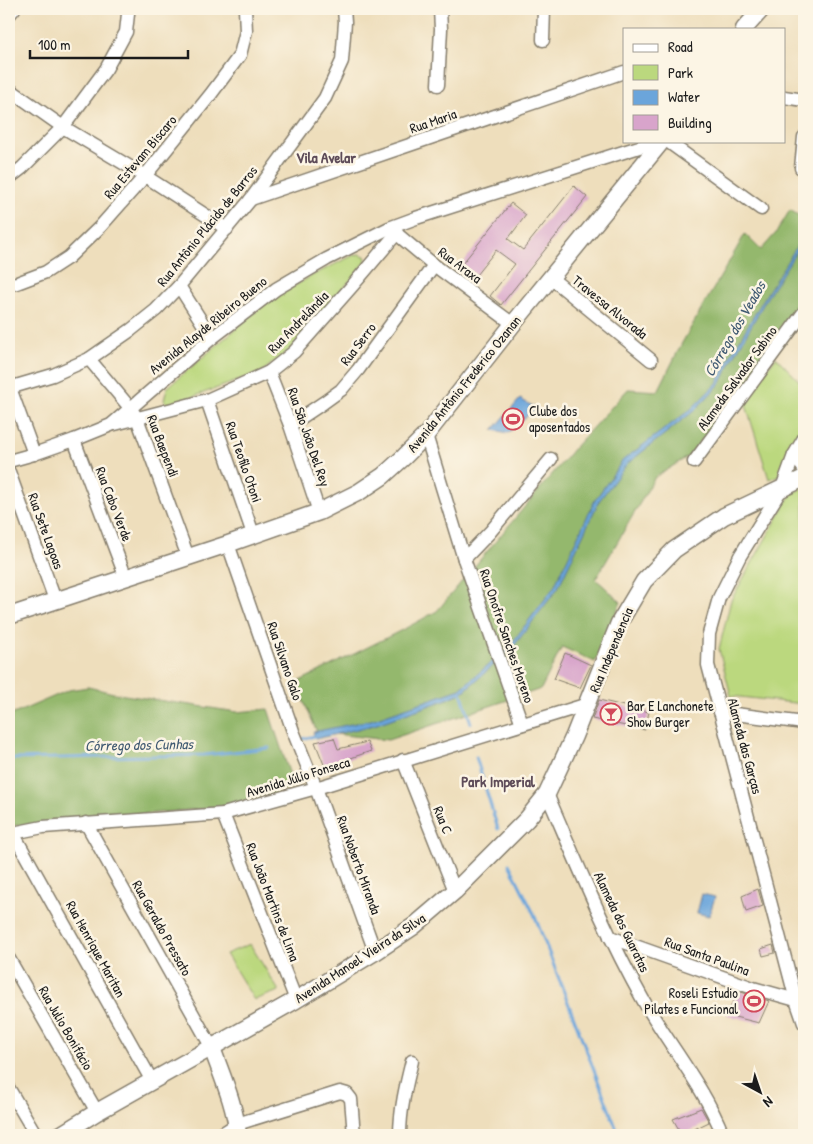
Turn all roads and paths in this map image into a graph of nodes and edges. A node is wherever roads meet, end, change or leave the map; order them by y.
1 (14, 9) edge
2 (127, 9) edge
3 (245, 9) edge
4 (344, 9) edge
5 (440, 9) edge
6 (544, 9) edge
7 (762, 9) edge
8 (9, 15) edge
9 (745, 28) edge
10 (543, 40) dead end
11 (623, 72) edge
12 (438, 85) dead end
13 (9, 89) edge
14 (786, 97) edge
15 (804, 100) edge
16 (63, 127) junction
17 (804, 137) edge
18 (655, 142) edge
19 (661, 142) edge
20 (667, 142) edge
21 (801, 168) dead end
22 (145, 176) junction
23 (9, 178) edge
24 (251, 199) junction
25 (761, 209) dead end
26 (227, 229) junction
27 (393, 231) junction
28 (434, 265) junction
29 (551, 278) junction
30 (9, 284) edge
31 (180, 286) junction
32 (804, 312) edge
33 (514, 324) junction
34 (212, 338) junction
35 (89, 359) junction
36 (651, 360) dead end
37 (270, 372) junction
38 (9, 388) edge
39 (207, 400) junction
40 (134, 413) junction
41 (290, 425) junction
42 (426, 435) junction
43 (804, 438) edge
44 (74, 440) junction
45 (34, 454) junction
46 (794, 455) junction
47 (551, 459) dead end
48 (9, 461) edge
49 (694, 462) dead end
50 (804, 469) edge
51 (9, 472) edge
52 (804, 478) edge
53 (782, 488) junction
54 (319, 512) junction
55 (253, 534) junction
56 (228, 544) junction
57 (188, 557) junction
58 (464, 559) junction
59 (126, 578) junction
60 (55, 600) junction
61 (9, 616) edge
62 (588, 704) junction
63 (720, 712) junction
64 (522, 724) junction
65 (804, 724) edge
66 (403, 760) junction
67 (316, 788) junction
68 (547, 794) junction
69 (223, 814) junction
70 (86, 823) junction
71 (11, 834) edge
72 (455, 890) junction
73 (610, 936) junction
74 (375, 952) junction
75 (9, 959) edge
76 (296, 1000) junction
77 (796, 1000) junction
78 (804, 1023) edge
79 (212, 1048) junction
80 (412, 1061) dead end
81 (152, 1081) junction
82 (9, 1089) edge
83 (97, 1112) junction
84 (237, 1130) edge
85 (36, 1135) edge
86 (60, 1135) edge
87 (220, 1135) edge
88 (354, 1135) edge
89 (400, 1135) edge
90 (723, 1135) edge

1 - 8 street
2 - 16 street
3 - 22 street, Rua Estevam Biscaro
4 - 24 street, Rua Antônio Plácido de Barros
5 - 12 street
6 - 10 street
7 - 9 street
11 - 24 street, Rua Maria
13 - 16 street
14 - 15 street
16 - 22 street
16 - 23 street
17 - 21 street
18 - 27 street, Avenida Alayde Ribeiro Bueno
19 - 29 street, Avenida Antônio Frederico Ozanan
20 - 25 street
22 - 26 street
22 - 30 street, Rua Estevam Biscaro
24 - 26 street, Rua Antônio Plácido de Barros
26 - 31 street, Rua Antônio Plácido de Barros
27 - 28 street, Rua Araxa
27 - 34 street, Avenida Alayde Ribeiro Bueno
27 - 37 street, Rua Andrelândia
28 - 33 street, Rua Araxa
28 - 41 street, Rua Serro
29 - 33 street, Avenida Antônio Frederico Ozanan
29 - 36 street, Travessa Alvorada
31 - 34 street
31 - 35 street, Rua Antônio Plácido de Barros
32 - 49 street, Alameda Salvador Sabino
33 - 42 street, Avenida Antônio Frederico Ozanan
34 - 40 street, Avenida Alayde Ribeiro Bueno
35 - 38 street, Rua Antônio Plácido de Barros
35 - 40 street, Rua Baependi
37 - 39 street, Rua Andrelândia
37 - 41 street, Rua São João Del Rey
38 - 45 street
39 - 40 street, Rua Andrelândia
39 - 55 street, Rua Teofilo Otoni
40 - 44 street, Avenida Alayde Ribeiro Bueno
40 - 57 street, Rua Baependi
41 - 54 street, Rua São João Del Rey
42 - 54 street, Avenida Antônio Frederico Ozanan
42 - 58 street, Rua Onofre Sanches Moreno
43 - 46 street, Alameda das Garças
44 - 45 street, Avenida Alayde Ribeiro Bueno
44 - 59 street, Rua Cabo Verde
45 - 48 street, Avenida Alayde Ribeiro Bueno
46 - 50 street
46 - 53 street, Alameda das Garças
47 - 58 street, Rua Onofre Sanches Moreno
51 - 60 street, Rua Sete Lagoas
52 - 53 street, Rua Independencia
53 - 62 street, Rua Independencia
53 - 63 street, Alameda das Garças
54 - 55 street, Avenida Antônio Frederico Ozanan
55 - 56 street, Avenida Antônio Frederico Ozanan
56 - 57 street, Avenida Antônio Frederico Ozanan
56 - 67 street, Rua Silvano Galo
57 - 59 street, Avenida Antônio Frederico Ozanan
58 - 64 street, Rua Onofre Sanches Moreno
59 - 60 street, Avenida Antônio Frederico Ozanan
60 - 61 street, Avenida Antônio Frederico Ozanan
62 - 64 street, Avenida Júlio Fonseca
62 - 68 street, Avenida Manoel Vieira da Silva
63 - 65 street
63 - 77 street, Alameda das Garças
64 - 66 street, Avenida Júlio Fonseca
66 - 67 street, Avenida Júlio Fonseca
66 - 72 street, Rua C
67 - 69 street, Avenida Júlio Fonseca
67 - 74 street, Rua Noberto Miranda
68 - 72 street, Avenida Manoel Vieira da Silva
68 - 73 street, Alameda dos Guaratas
69 - 70 street, Avenida Júlio Fonseca
69 - 76 street, Rua João Martins de Lima
70 - 71 street, Avenida Júlio Fonseca
70 - 79 street, Rua Geraldo Pressato
71 - 81 street, Rua Henrique Maritan
72 - 74 street, Avenida Manoel Vieira da Silva
73 - 77 street, Rua Santa Paulina
73 - 90 street, Alameda dos Guaratas
74 - 76 street, Avenida Manoel Vieira da Silva
75 - 83 street, Rua Julio Bonifácio
76 - 79 street, Avenida Manoel Vieira da Silva
77 - 78 street, Alameda das Garças
79 - 81 street, Avenida Manoel Vieira da Silva
79 - 84 street
80 - 89 street
81 - 83 street, Avenida Manoel Vieira da Silva
82 - 85 street
83 - 86 street, Avenida Manoel Vieira da Silva
84 - 87 street
84 - 88 street

